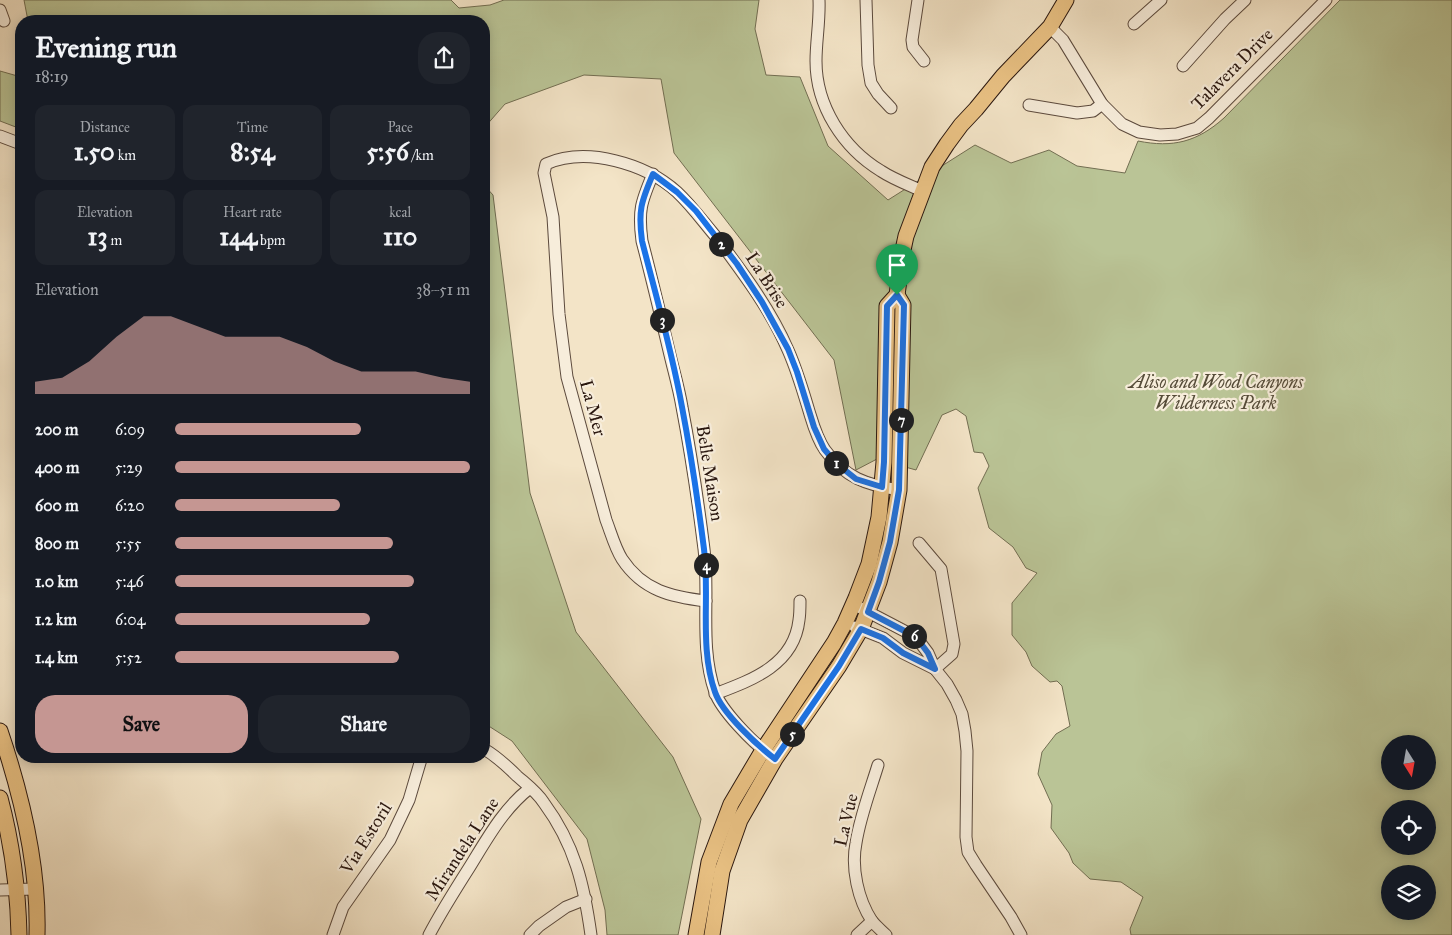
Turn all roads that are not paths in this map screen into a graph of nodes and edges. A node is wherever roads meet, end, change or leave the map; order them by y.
1 (819, 0) edge
2 (866, 0) edge
3 (918, 0) edge
4 (1066, 0) edge
5 (1161, 0) edge
6 (1244, 0) edge
7 (1324, 1) edge
8 (1134, 24) dead end
9 (1050, 27) junction
10 (924, 61) dead end
11 (1184, 66) dead end
12 (1102, 104) junction
13 (1029, 105) dead end
14 (891, 108) dead end
15 (0, 136) edge
16 (15, 142) edge
17 (546, 164) joint
18 (653, 174) junction
19 (922, 191) junction
20 (897, 295) junction
21 (882, 487) junction
22 (899, 490) junction
23 (919, 543) dead end
24 (706, 601) junction
25 (800, 601) dead end
26 (853, 604) junction
27 (868, 612) junction
28 (845, 623) junction
29 (861, 629) junction
30 (935, 669) junction
31 (715, 694) junction
32 (0, 731) edge
33 (763, 750) junction
34 (490, 754) edge
35 (775, 759) junction
36 (420, 763) edge
37 (878, 765) dead end
38 (530, 788) junction
39 (0, 798) edge
40 (35, 889) junction
41 (0, 890) edge
42 (16, 890) junction
43 (586, 900) junction
44 (872, 921) junction
45 (19, 935) edge
46 (37, 935) edge
47 (333, 935) edge
48 (429, 935) edge
49 (530, 935) edge
50 (591, 935) edge
51 (696, 935) edge
52 (712, 935) edge
53 (857, 935) edge
54 (886, 935) edge
55 (1022, 935) edge

1 - 19 street
2 - 14 street
3 - 10 street
4 - 9 main road
5 - 8 street
6 - 11 street
7 - 12 street, Talavera Drive
9 - 12 street, Talavera Drive
9 - 19 main road
12 - 13 street
15 - 16 street
17 - 18 street, La Brise
17 - 24 street, La Mer
18 - 21 street, La Brise
18 - 24 street, Belle Maison
19 - 20 main road
20 - 21 main road
20 - 22 main road
21 - 22 street, La Brise
21 - 26 main road
22 - 27 main road
23 - 30 street
24 - 31 street, Belle Maison
25 - 31 street
26 - 27 street
26 - 28 main road
27 - 29 main road
27 - 30 street
28 - 29 street
28 - 33 main road
29 - 30 street
29 - 35 main road
30 - 55 street
31 - 33 street, Belle Maison
32 - 40 main road
33 - 35 street, Belle Maison
33 - 51 main road
34 - 38 street
35 - 52 main road
36 - 47 street, Via Estoril
37 - 44 street, La Vue
38 - 43 street
38 - 48 street, Mirandela Lane
39 - 42 main road
40 - 42 street
40 - 46 main road
41 - 42 street
42 - 45 main road
43 - 49 street
43 - 50 street
44 - 53 street
44 - 54 street, La Vue

